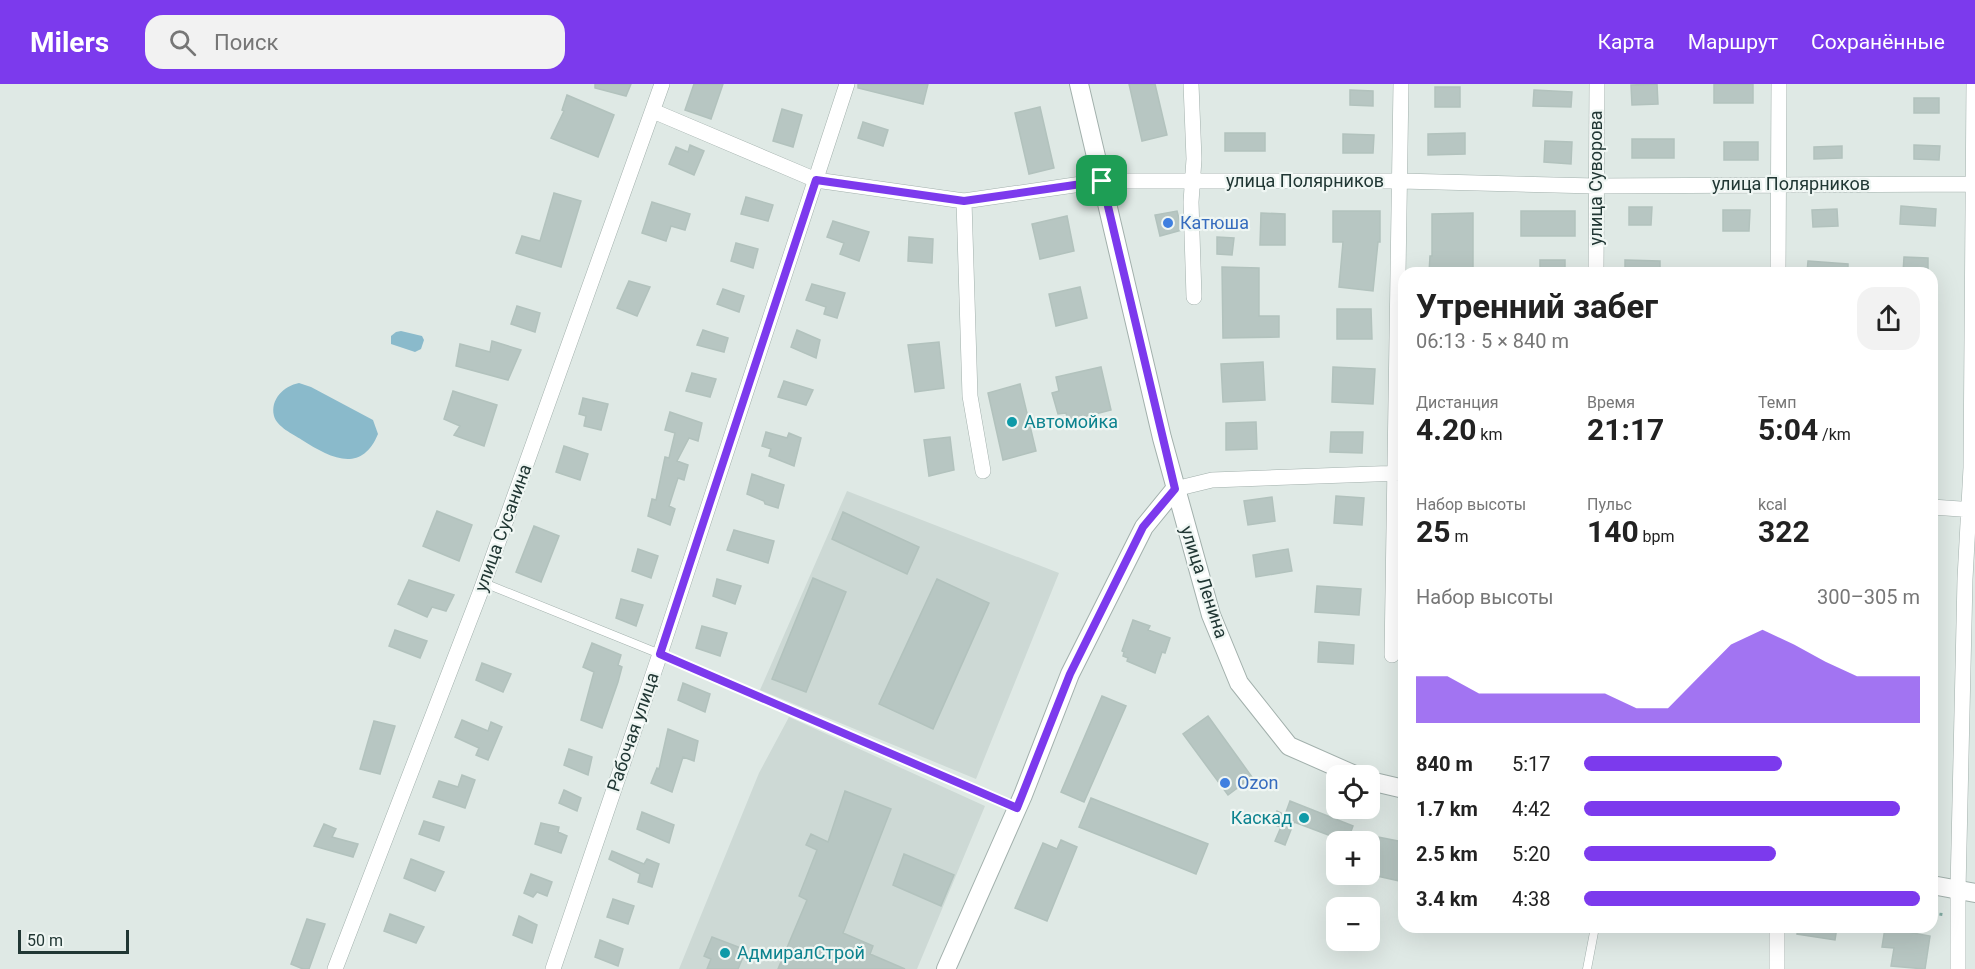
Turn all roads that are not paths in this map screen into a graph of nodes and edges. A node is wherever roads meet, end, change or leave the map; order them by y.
1 (662, 84) edge
2 (847, 84) edge
3 (1079, 84) edge
4 (1191, 84) edge
5 (1401, 84) edge
6 (1597, 84) edge
7 (1779, 84) edge
8 (1974, 84) edge
9 (652, 111) junction
10 (816, 180) junction
11 (1102, 181) junction
12 (1401, 181) junction
13 (1193, 182) junction
14 (1778, 184) junction
15 (1974, 184) edge
16 (1595, 186) junction
17 (964, 201) junction
18 (1400, 267) edge
19 (1596, 267) edge
20 (1778, 267) edge
21 (1194, 297) dead end
22 (983, 471) dead end
23 (1398, 473) edge
24 (1175, 489) junction
25 (1398, 499) edge
26 (1938, 507) edge
27 (1972, 510) edge
28 (484, 583) junction
29 (660, 654) junction
30 (1392, 655) dead end
31 (1332, 765) edge
32 (1380, 783) edge
33 (1398, 788) edge
34 (1017, 808) junction
35 (1938, 886) edge
36 (1966, 892) edge
37 (1593, 933) edge
38 (1777, 933) edge
39 (335, 969) edge
40 (553, 969) edge
41 (946, 969) edge
42 (1587, 969) edge
43 (1778, 969) edge
44 (1958, 969) edge

1 - 9 street, улица Сусанина
2 - 10 street, Рабочая улица
3 - 11 street, улица Ленина
4 - 13 street
5 - 12 street
6 - 16 street, улица Суворова
7 - 14 street
8 - 15 street
9 - 10 street, улица Полярников
9 - 28 street, улица Сусанина
10 - 17 street, улица Полярников
10 - 29 street, Рабочая улица
11 - 13 street, улица Полярников
11 - 17 street, улица Полярников
11 - 24 street, улица Ленина
12 - 13 street, улица Полярников
12 - 16 street, улица Полярников
12 - 18 street
13 - 21 street
14 - 15 street, улица Полярников
14 - 16 street, улица Полярников
14 - 20 street
15 - 27 street
16 - 19 street, улица Суворова
17 - 22 street
23 - 24 street
24 - 31 street, улица Ленина
24 - 34 street
25 - 30 street
26 - 27 street
27 - 36 street
28 - 29 lane
28 - 39 street, улица Сусанина
29 - 34 lane
29 - 40 street, Рабочая улица
32 - 33 street
34 - 41 street
35 - 36 street
36 - 44 street
37 - 42 lane
38 - 43 street

